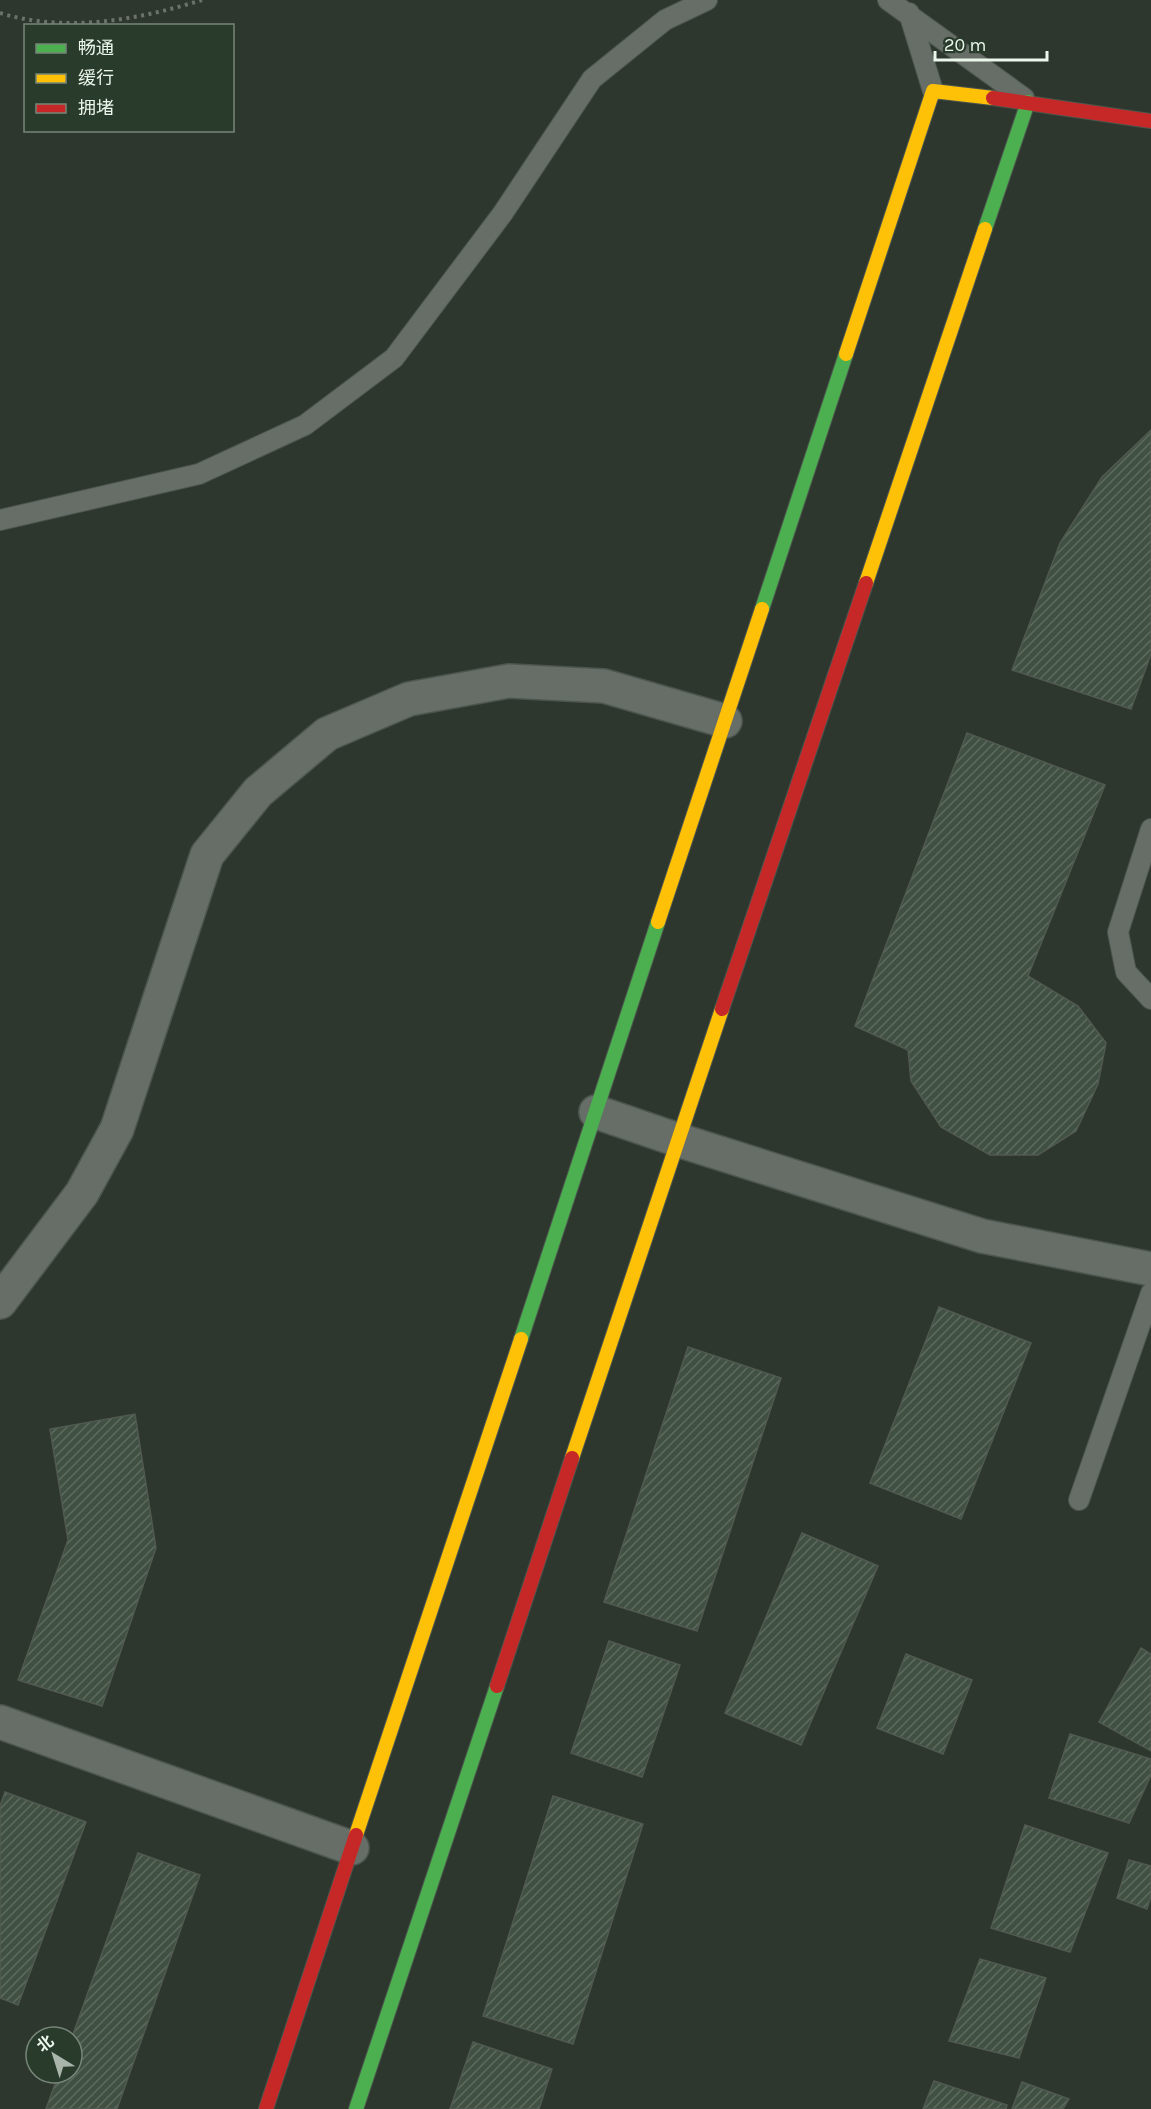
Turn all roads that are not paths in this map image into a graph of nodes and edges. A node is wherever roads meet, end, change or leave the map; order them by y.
1 (707, 0) edge
2 (888, 0) edge
3 (909, 14) junction
4 (933, 91) junction
5 (1028, 102) junction
6 (1151, 120) edge
7 (0, 520) edge
8 (725, 721) junction
9 (1151, 830) edge
10 (1151, 999) edge
11 (596, 1112) junction
12 (678, 1140) junction
13 (1151, 1269) edge
14 (1151, 1293) edge
15 (0, 1302) edge
16 (1078, 1500) dead end
17 (0, 1722) edge
18 (352, 1848) junction
19 (266, 2109) edge
20 (356, 2109) edge

1 - 7 lane
2 - 3 lane
3 - 4 lane
3 - 5 lane
4 - 5 street
4 - 8 street
5 - 6 street
5 - 12 street
8 - 11 street
8 - 15 street
9 - 10 lane
11 - 12 street
11 - 18 street
12 - 13 street
12 - 20 street
14 - 16 lane
17 - 18 street
18 - 19 street

